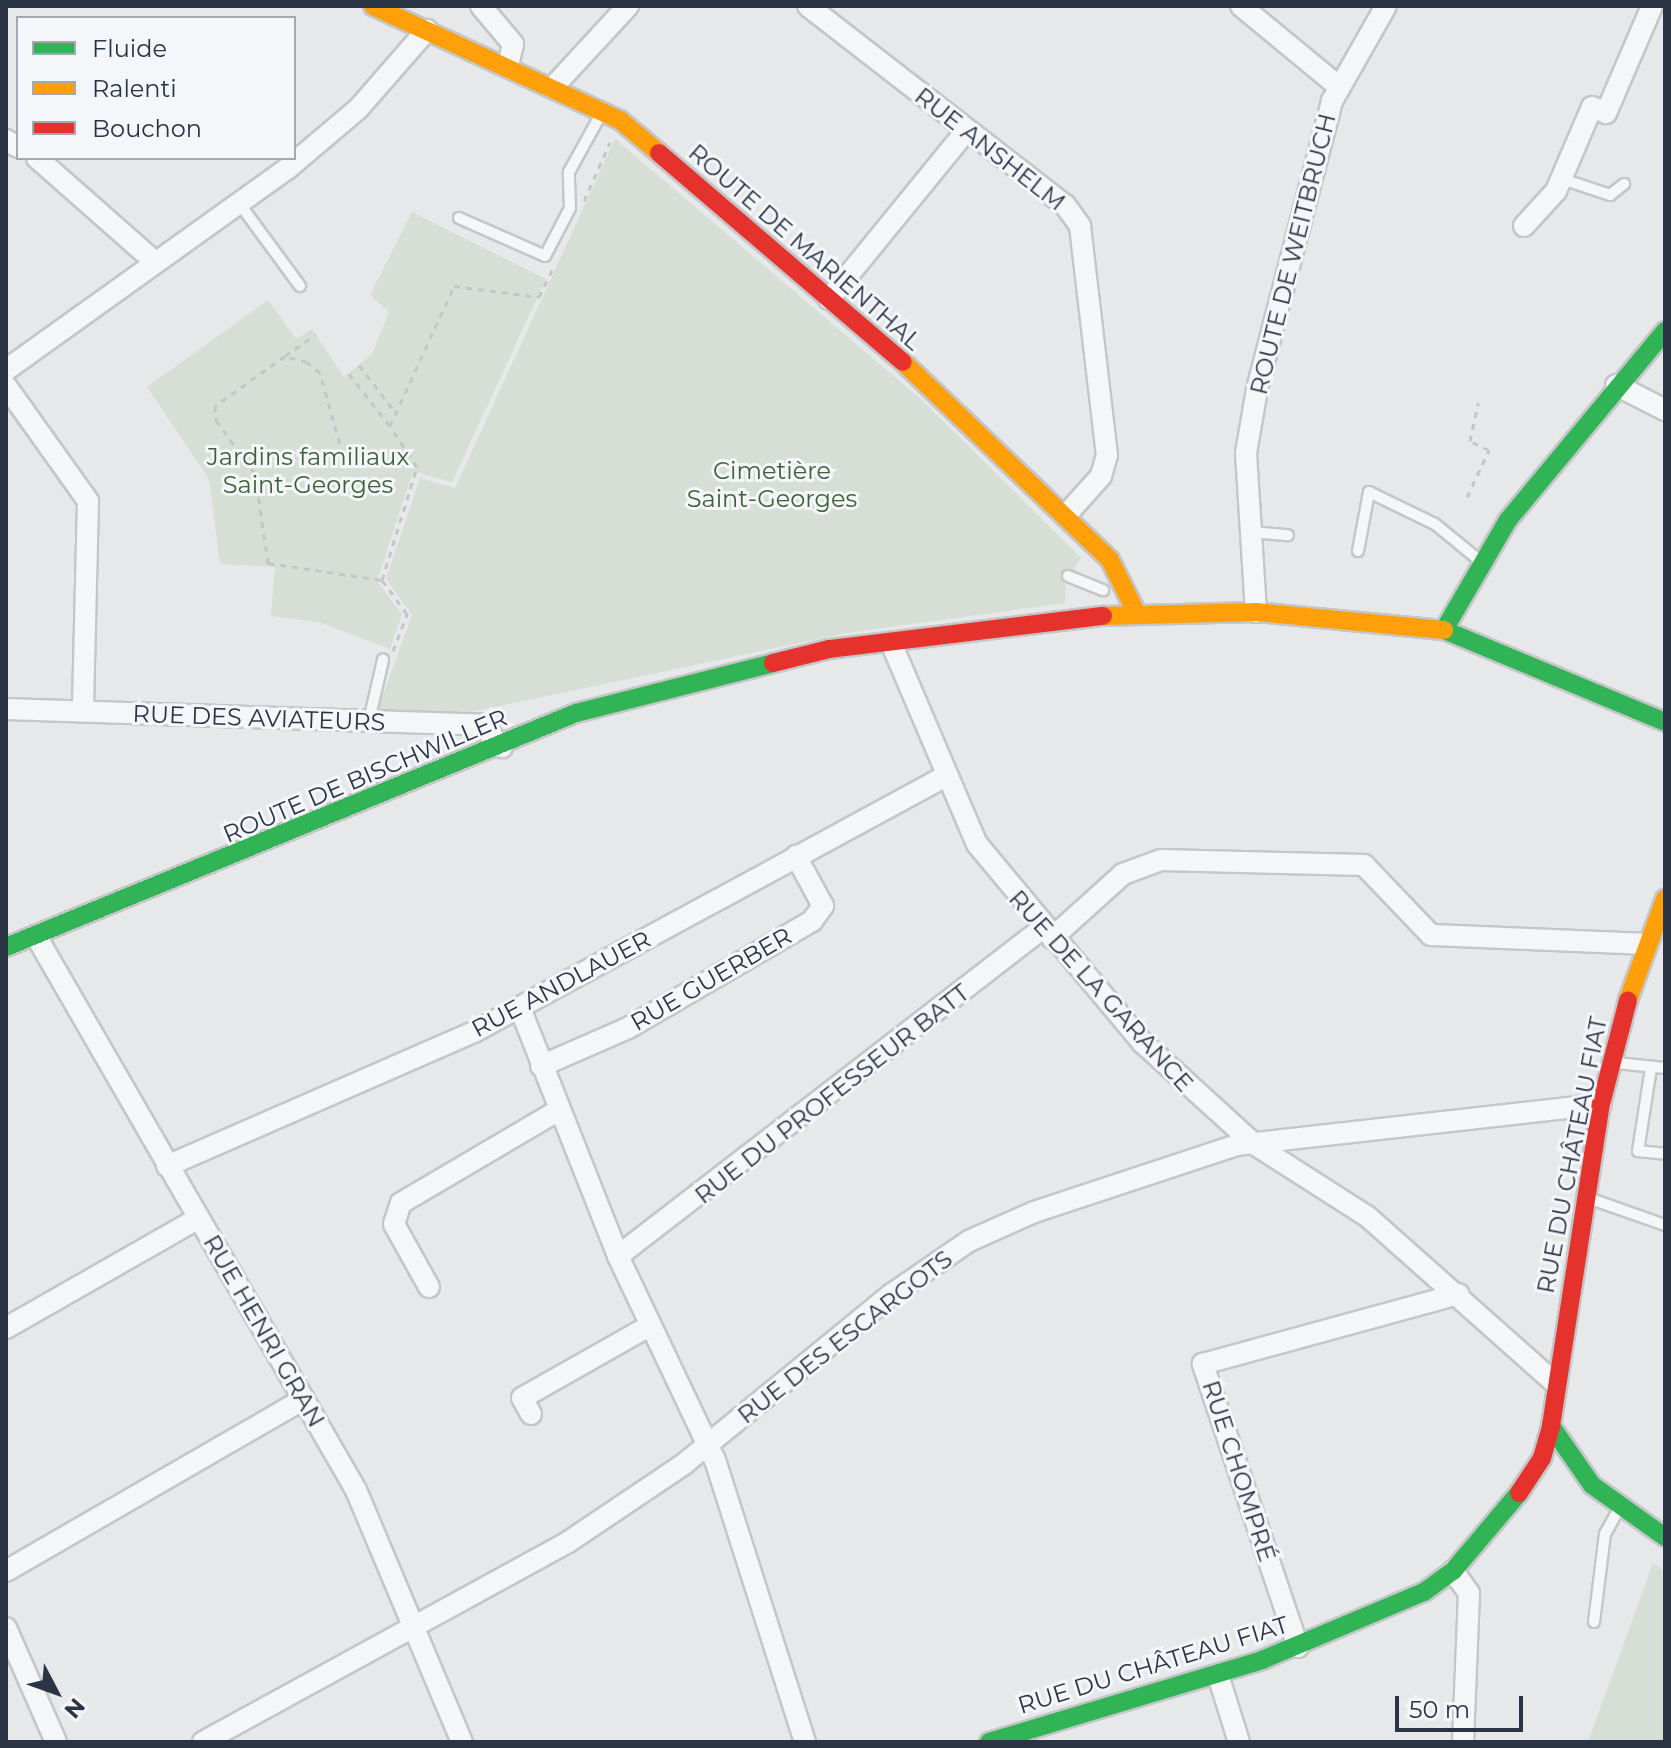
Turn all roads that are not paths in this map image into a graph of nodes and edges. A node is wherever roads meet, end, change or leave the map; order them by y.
1 (481, 6) edge
2 (628, 6) edge
3 (808, 6) edge
4 (1241, 6) edge
5 (1386, 6) edge
6 (1652, 6) edge
7 (379, 7) edge
8 (427, 30) junction
9 (508, 65) junction
10 (555, 85) junction
11 (1338, 86) junction
12 (604, 109) junction
13 (967, 130) junction
14 (296, 158) edge
15 (39, 160) edge
16 (293, 160) edge
17 (1562, 179) junction
18 (1624, 184) dead end
19 (239, 203) junction
20 (459, 218) dead end
21 (1524, 226) dead end
22 (155, 262) junction
23 (300, 286) dead end
24 (829, 299) junction
25 (1665, 331) edge
26 (6, 370) edge
27 (1616, 385) junction
28 (6, 386) edge
29 (1665, 410) edge
30 (1066, 515) junction
31 (1251, 532) junction
32 (1288, 535) dead end
33 (1358, 551) dead end
34 (1480, 561) junction
35 (1068, 576) dead end
36 (1103, 590) dead end
37 (1136, 612) junction
38 (1256, 612) junction
39 (1444, 630) junction
40 (892, 645) junction
41 (383, 660) road end
42 (6, 709) edge
43 (83, 711) junction
44 (1665, 722) edge
45 (369, 723) junction
46 (502, 747) junction
47 (944, 777) junction
48 (796, 856) junction
49 (1665, 899) edge
50 (1047, 933) junction
51 (36, 936) junction
52 (1644, 944) junction
53 (6, 947) edge
54 (520, 1008) junction
55 (1612, 1063) junction
56 (541, 1066) junction
57 (1651, 1068) junction
58 (1665, 1068) edge
59 (1601, 1104) junction
60 (559, 1110) junction
61 (1254, 1144) junction
62 (1665, 1154) edge
63 (167, 1166) junction
64 (1585, 1197) junction
65 (199, 1218) junction
66 (1665, 1225) edge
67 (618, 1256) junction
68 (429, 1287) dead end
69 (1459, 1294) junction
70 (651, 1325) junction
71 (6, 1328) edge
72 (1555, 1383) junction
73 (304, 1399) junction
74 (531, 1414) dead end
75 (1551, 1426) junction
76 (708, 1444) junction
77 (1566, 1453) junction
78 (1542, 1458) junction
79 (1560, 1479) junction
80 (1592, 1485) junction
81 (1519, 1493) junction
82 (1621, 1505) junction
83 (1665, 1537) edge
84 (6, 1571) edge
85 (1453, 1571) junction
86 (1594, 1622) dead end
87 (6, 1628) edge
88 (415, 1629) junction
89 (1298, 1647) junction
90 (1218, 1675) junction
91 (56, 1742) edge
92 (203, 1742) edge
93 (462, 1742) edge
94 (805, 1742) edge
95 (989, 1742) edge
96 (1239, 1742) edge
97 (1463, 1742) edge

1 - 9 street
2 - 10 street
3 - 13 street, RUE ANSHELM
4 - 11 street
5 - 11 street, ROUTE DE WEITBRUCH
6 - 17 street
7 - 8 street, ROUTE DE MARIENTHAL
8 - 9 street, ROUTE DE MARIENTHAL
8 - 14 street
9 - 10 street, ROUTE DE MARIENTHAL
10 - 12 street, ROUTE DE MARIENTHAL
11 - 31 street, ROUTE DE WEITBRUCH
12 - 20 lane
12 - 24 street, ROUTE DE MARIENTHAL
13 - 24 street
13 - 30 street, RUE ANSHELM
15 - 22 street
16 - 19 street
17 - 18 lane
17 - 21 street
19 - 22 street
19 - 23 lane
22 - 26 street
24 - 30 street, ROUTE DE MARIENTHAL
25 - 27 street
27 - 29 street
27 - 34 street
28 - 43 street
30 - 37 street, ROUTE DE MARIENTHAL
31 - 32 lane
31 - 38 street, ROUTE DE WEITBRUCH
33 - 34 lane
34 - 39 street
35 - 36 lane
37 - 38 street, ROUTE DE BISCHWILLER
37 - 40 street, ROUTE DE BISCHWILLER
38 - 39 street, ROUTE DE BISCHWILLER
39 - 44 street, ROUTE DE BISCHWILLER
40 - 46 street, ROUTE DE BISCHWILLER
40 - 47 street, RUE DE LA GARANCE
41 - 45 lane
42 - 43 street, RUE DES AVIATEURS
43 - 45 street, RUE DES AVIATEURS
45 - 46 street, RUE DES AVIATEURS
46 - 51 street, ROUTE DE BISCHWILLER
47 - 48 street, RUE ANDLAUER
47 - 50 street, RUE DE LA GARANCE
48 - 54 street, RUE ANDLAUER
48 - 56 street, RUE GUERBER
49 - 52 street, RUE DU CHÂTEAU FIAT
50 - 52 street, RUE DU PROFESSEUR BATT
50 - 61 street, RUE DE LA GARANCE
50 - 67 street, RUE DU PROFESSEUR BATT
51 - 53 street, ROUTE DE BISCHWILLER
51 - 63 street, RUE HENRI GRAN
52 - 55 street, RUE DU CHÂTEAU FIAT
54 - 56 street
54 - 63 street, RUE ANDLAUER
55 - 57 lane
55 - 59 street, RUE DU CHÂTEAU FIAT
56 - 60 street
57 - 58 lane
57 - 62 lane
59 - 61 street, RUE DES ESCARGOTS
59 - 64 street, RUE DU CHÂTEAU FIAT
60 - 67 street
60 - 68 street
61 - 69 street, RUE DE LA GARANCE
61 - 76 street, RUE DES ESCARGOTS
63 - 65 street, RUE HENRI GRAN
64 - 66 lane
64 - 72 street, RUE DU CHÂTEAU FIAT
65 - 71 street
65 - 73 street, RUE HENRI GRAN
67 - 70 street
69 - 72 street, RUE DE LA GARANCE
69 - 89 street, RUE CHOMPRÉ
70 - 74 street
70 - 76 street
72 - 75 street, RUE DU CHÂTEAU FIAT
73 - 84 street
73 - 88 street, RUE HENRI GRAN
75 - 77 street
75 - 78 street, RUE DU CHÂTEAU FIAT
76 - 88 street, RUE DES ESCARGOTS
76 - 94 street
77 - 78 street
77 - 79 street
77 - 80 street
78 - 79 street
78 - 81 street, RUE DU CHÂTEAU FIAT
79 - 80 street
79 - 81 street, RUE DU CHÂTEAU FIAT
80 - 82 street
81 - 85 street, RUE DU CHÂTEAU FIAT
82 - 83 street
82 - 86 lane
85 - 89 street, RUE DU CHÂTEAU FIAT
85 - 97 street
87 - 91 street
88 - 92 street, RUE DES ESCARGOTS
88 - 93 street, RUE HENRI GRAN
89 - 90 street, RUE DU CHÂTEAU FIAT
90 - 95 street, RUE DU CHÂTEAU FIAT
90 - 96 street

